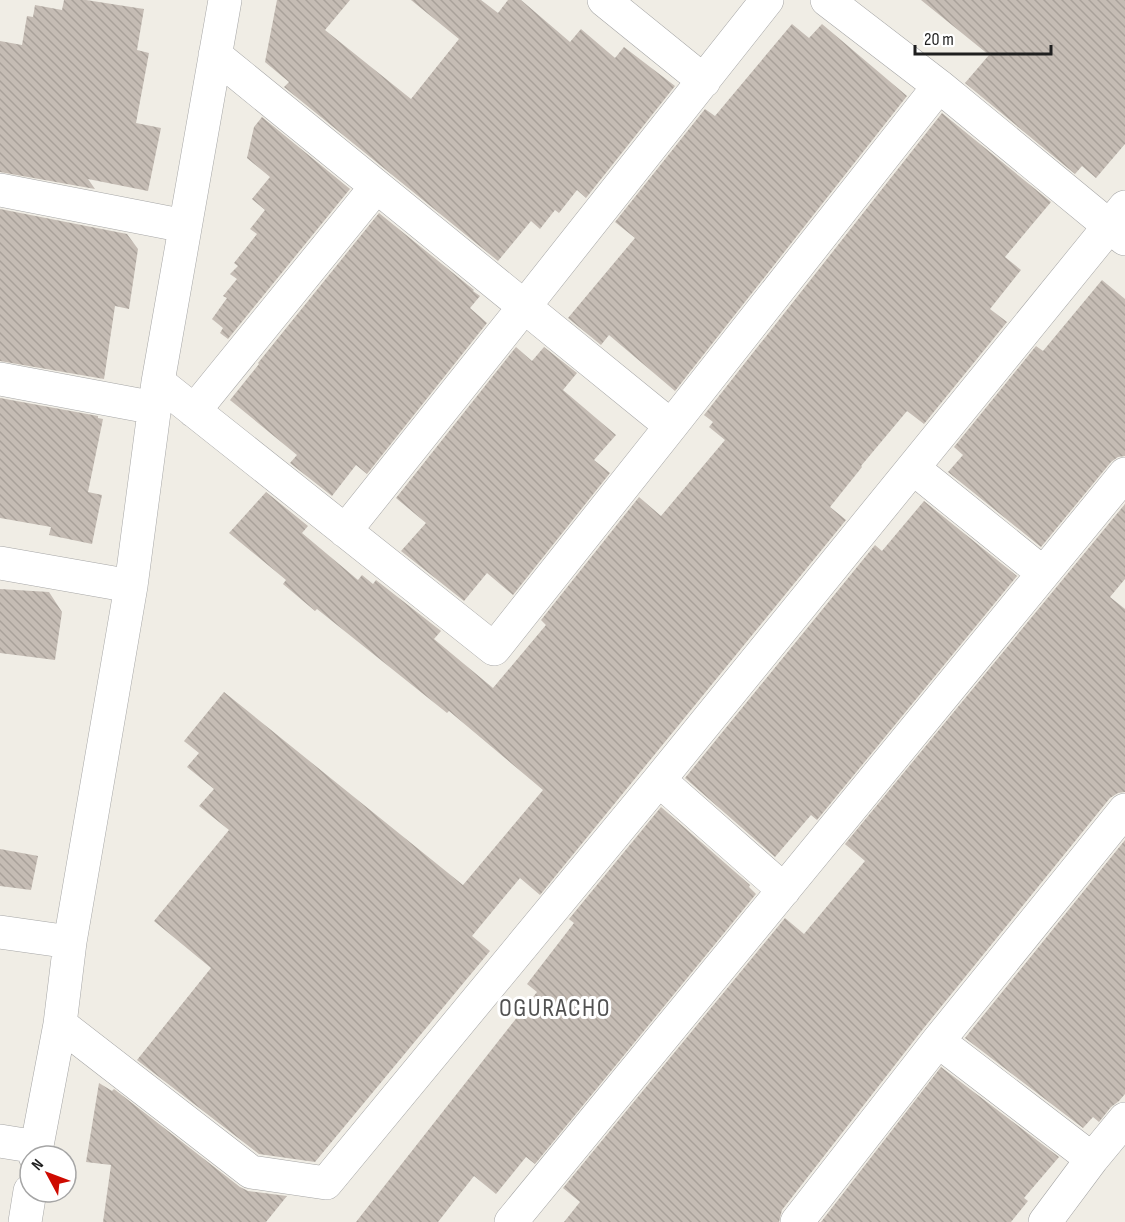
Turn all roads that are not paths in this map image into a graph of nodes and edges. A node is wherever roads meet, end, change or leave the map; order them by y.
1 (225, 0) edge
2 (604, 0) edge
3 (767, 0) edge
4 (827, 0) edge
5 (215, 55) junction
6 (704, 81) junction
7 (939, 86) junction
8 (376, 187) junction
9 (0, 190) edge
10 (1120, 224) edge
11 (184, 226) junction
12 (524, 307) junction
13 (0, 379) edge
14 (156, 395) junction
15 (194, 411) junction
16 (671, 426) junction
17 (912, 468) junction
18 (1125, 474) edge
19 (345, 531) junction
20 (0, 562) edge
21 (1043, 573) junction
22 (131, 586) junction
23 (658, 780) junction
24 (1125, 810) edge
25 (784, 890) junction
26 (0, 932) edge
27 (70, 942) junction
28 (60, 1024) junction
29 (938, 1041) junction
30 (1125, 1119) edge
31 (0, 1141) edge
32 (38, 1144) edge
33 (18, 1146) edge
34 (1092, 1159) junction
35 (28, 1204) edge
36 (25, 1222) edge
37 (511, 1222) edge
38 (797, 1222) edge
39 (1045, 1222) edge

1 - 5 street
2 - 6 street
3 - 6 street
4 - 7 street
5 - 8 street
5 - 11 street
6 - 12 street
7 - 10 street
7 - 16 street
8 - 12 street
8 - 15 street
9 - 11 street
10 - 17 street
11 - 14 street
12 - 16 street
12 - 19 street
13 - 14 street
14 - 15 street
14 - 22 street
15 - 19 street
16 - 19 street
17 - 21 street
17 - 23 street
18 - 21 street
20 - 22 street
21 - 25 street
22 - 27 street
23 - 25 street
23 - 28 street
24 - 29 street
25 - 37 street
26 - 27 street
27 - 28 street
28 - 32 street
29 - 34 street
29 - 38 street
30 - 34 street
31 - 33 street
34 - 39 street
35 - 36 street

